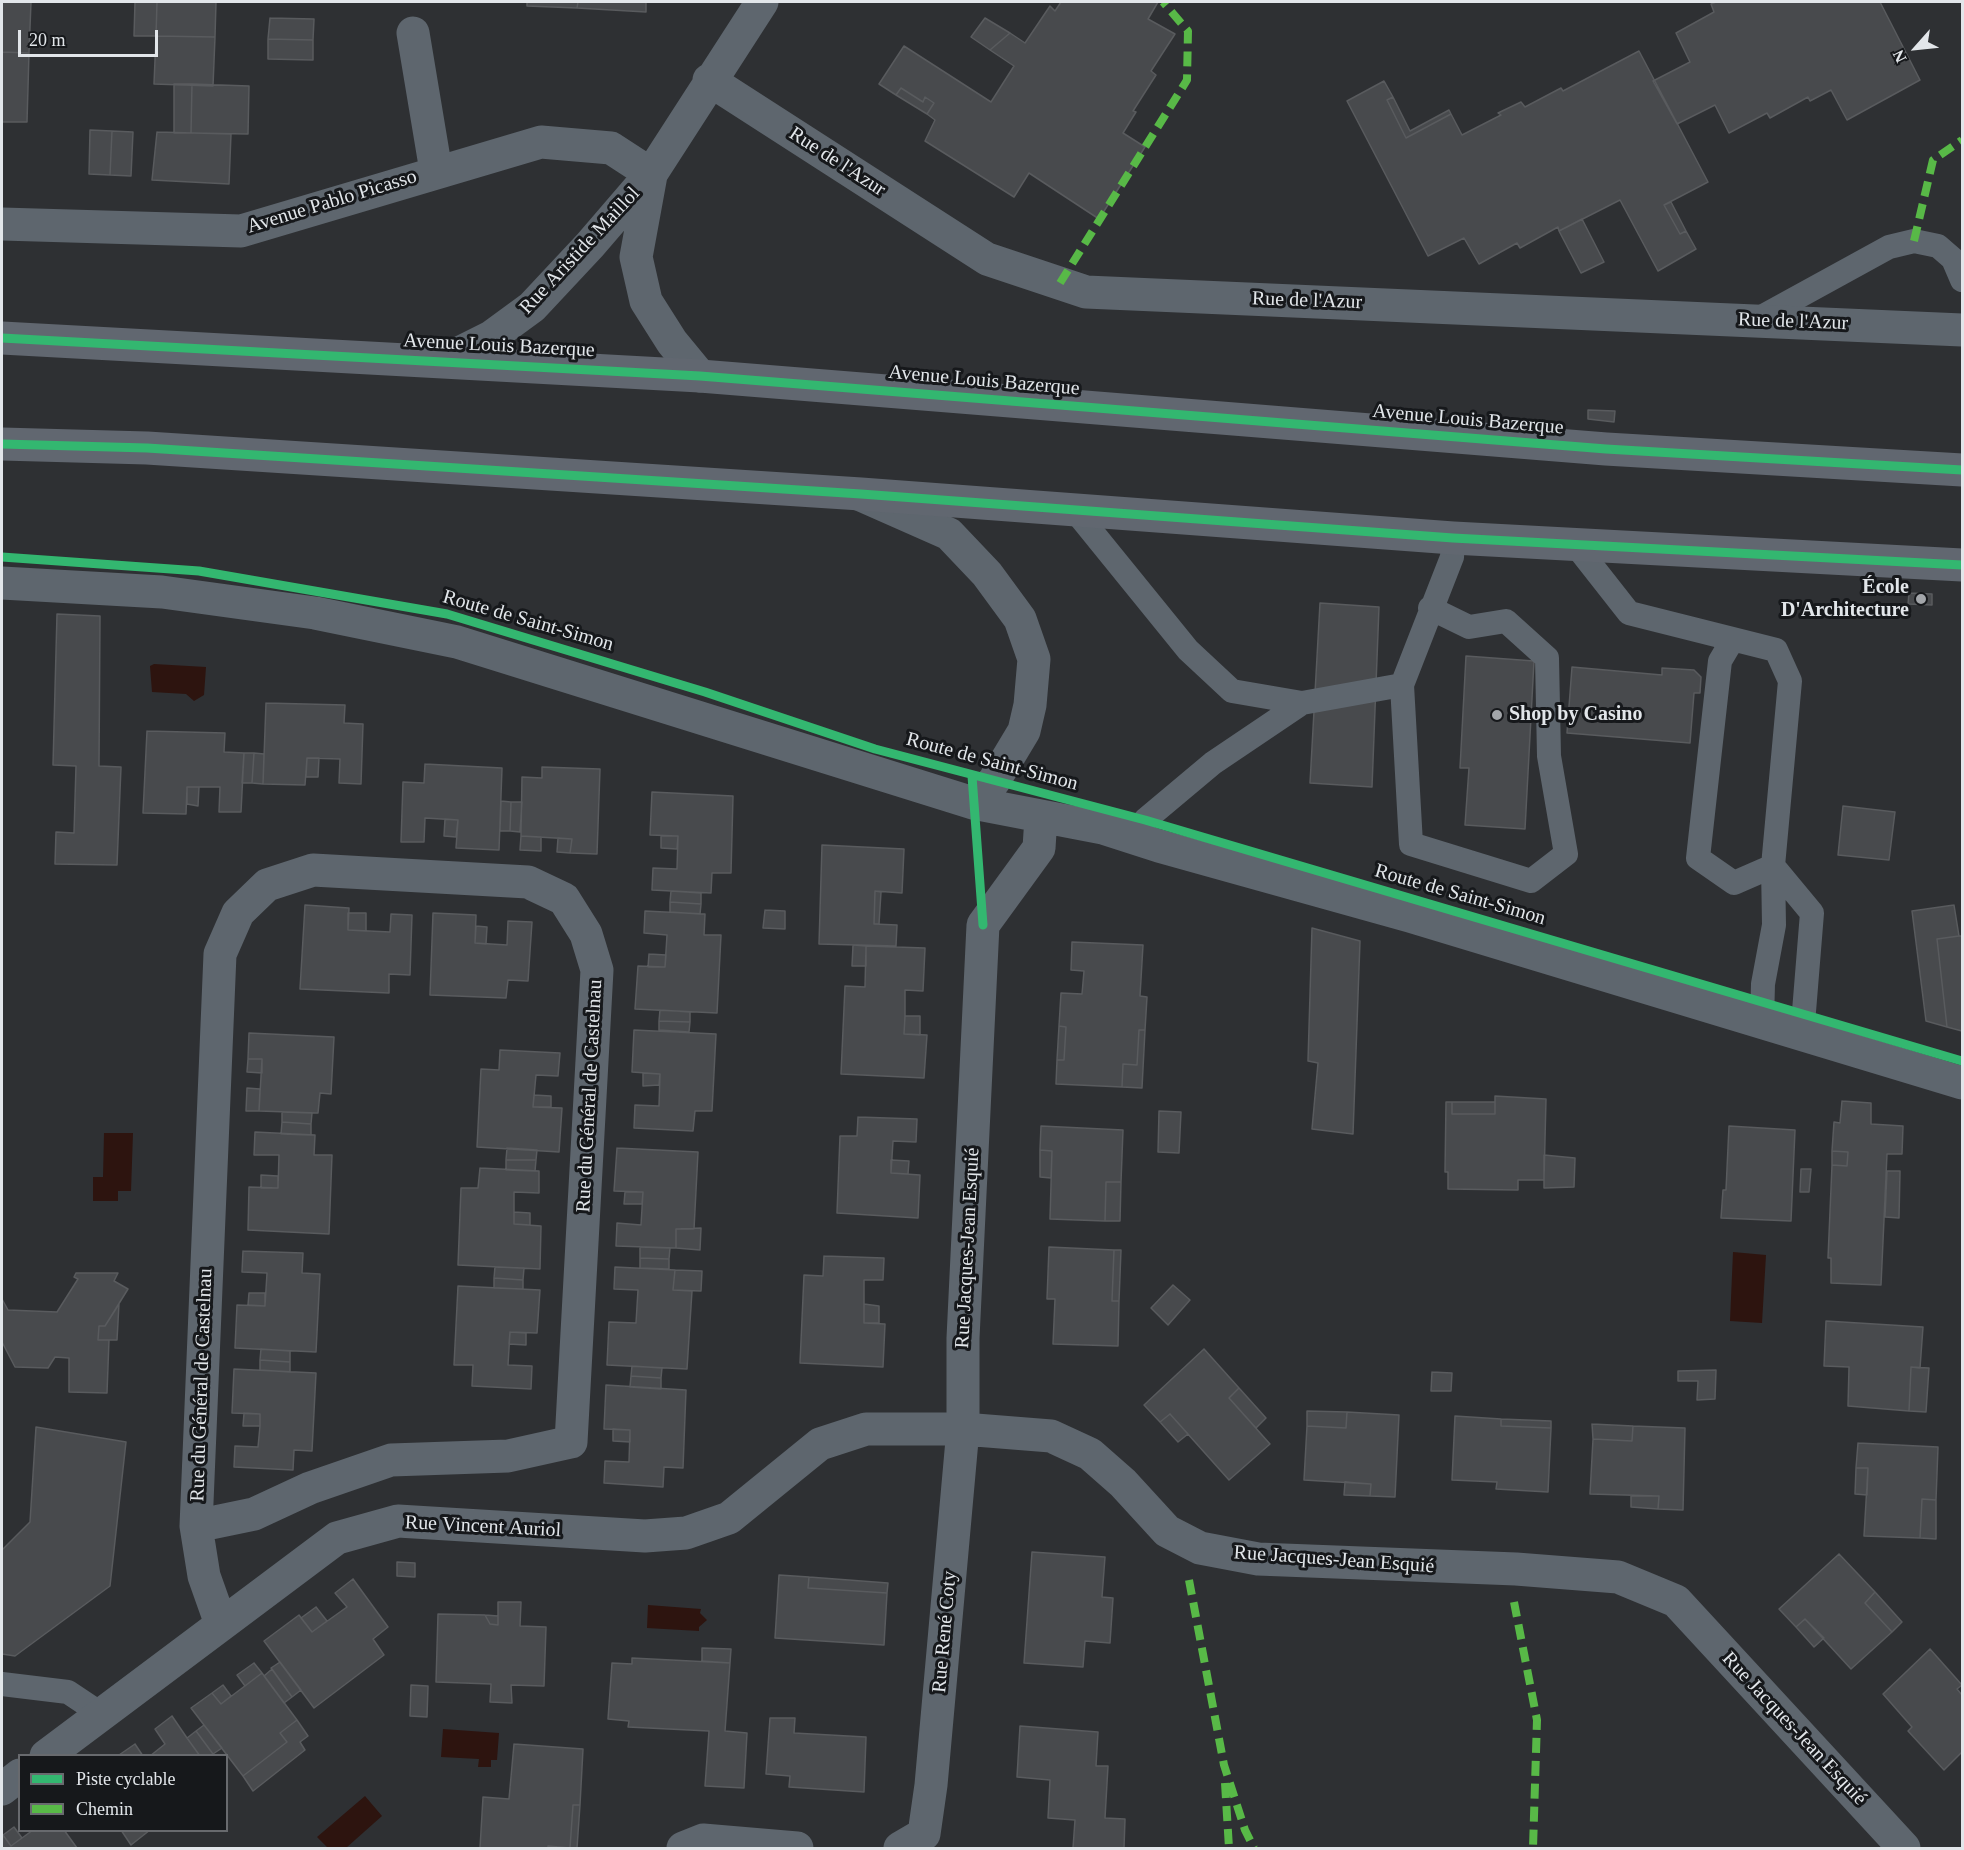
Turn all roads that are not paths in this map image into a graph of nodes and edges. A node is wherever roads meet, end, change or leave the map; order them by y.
1 (762, 2) edge
2 (413, 33) dead end
3 (709, 80) junction
4 (436, 171) junction
5 (651, 174) junction
6 (2, 224) edge
7 (1962, 280) edge
8 (1756, 320) junction
9 (1962, 330) edge
10 (2, 338) edge
11 (444, 361) junction
12 (700, 376) junction
13 (2, 444) edge
14 (1962, 470) edge
15 (861, 495) junction
16 (1076, 512) junction
17 (1453, 538) junction
18 (1574, 543) junction
19 (1962, 565) edge
20 (2, 583) edge
21 (1430, 608) junction
22 (1734, 639) junction
23 (1402, 685) junction
24 (1302, 703) junction
25 (973, 803) junction
26 (1041, 817) junction
27 (1139, 840) junction
28 (1773, 866) junction
29 (1762, 1022) junction
30 (1802, 1036) junction
31 (1962, 1083) edge
32 (963, 1429) junction
33 (196, 1526) junction
34 (221, 1624) junction
35 (2, 1684) edge
36 (101, 1714) junction
37 (47, 1754) edge
38 (18, 1777) edge
39 (2, 1789) edge
40 (920, 1844) edge
41 (683, 1848) edge
42 (797, 1848) edge
43 (1904, 1848) edge

1 - 3 street, Rue Aristide Maillol
2 - 4 street
3 - 5 street, Rue Aristide Maillol
3 - 8 street, Rue de l'Azur
4 - 5 street, Avenue Pablo Picasso
4 - 6 street, Avenue Pablo Picasso
5 - 11 street, Rue Aristide Maillol
5 - 12 street, Rue Aristide Maillol
7 - 8 lane
8 - 9 street, Rue de l'Azur
10 - 11 main road, Avenue Louis Bazerque
11 - 12 main road, Avenue Louis Bazerque
12 - 14 main road, Avenue Louis Bazerque
13 - 15 main road
15 - 16 main road
15 - 25 street
16 - 17 main road
16 - 24 lane
17 - 18 main road
17 - 21 lane
18 - 19 main road
18 - 22 lane
20 - 25 street, Route de Saint-Simon
21 - 23 lane
21 - 23 lane
22 - 28 lane
22 - 28 lane
23 - 24 lane
24 - 27 lane
25 - 26 street, Route de Saint-Simon
26 - 27 street, Route de Saint-Simon
26 - 32 street, Rue Jacques-Jean Esquié
27 - 29 street, Route de Saint-Simon
28 - 29 lane
28 - 30 lane
29 - 30 street, Route de Saint-Simon
30 - 31 street, Route de Saint-Simon
32 - 34 street, Rue Vincent Auriol
32 - 40 street, Rue René Coty
32 - 43 street, Rue Jacques-Jean Esquié
33 - 33 street, Rue du Général de Castelnau
33 - 34 street, Rue du Général de Castelnau
34 - 36 street, Rue Vincent Auriol
35 - 36 lane
36 - 37 street, Rue Vincent Auriol
38 - 39 street
41 - 42 street

